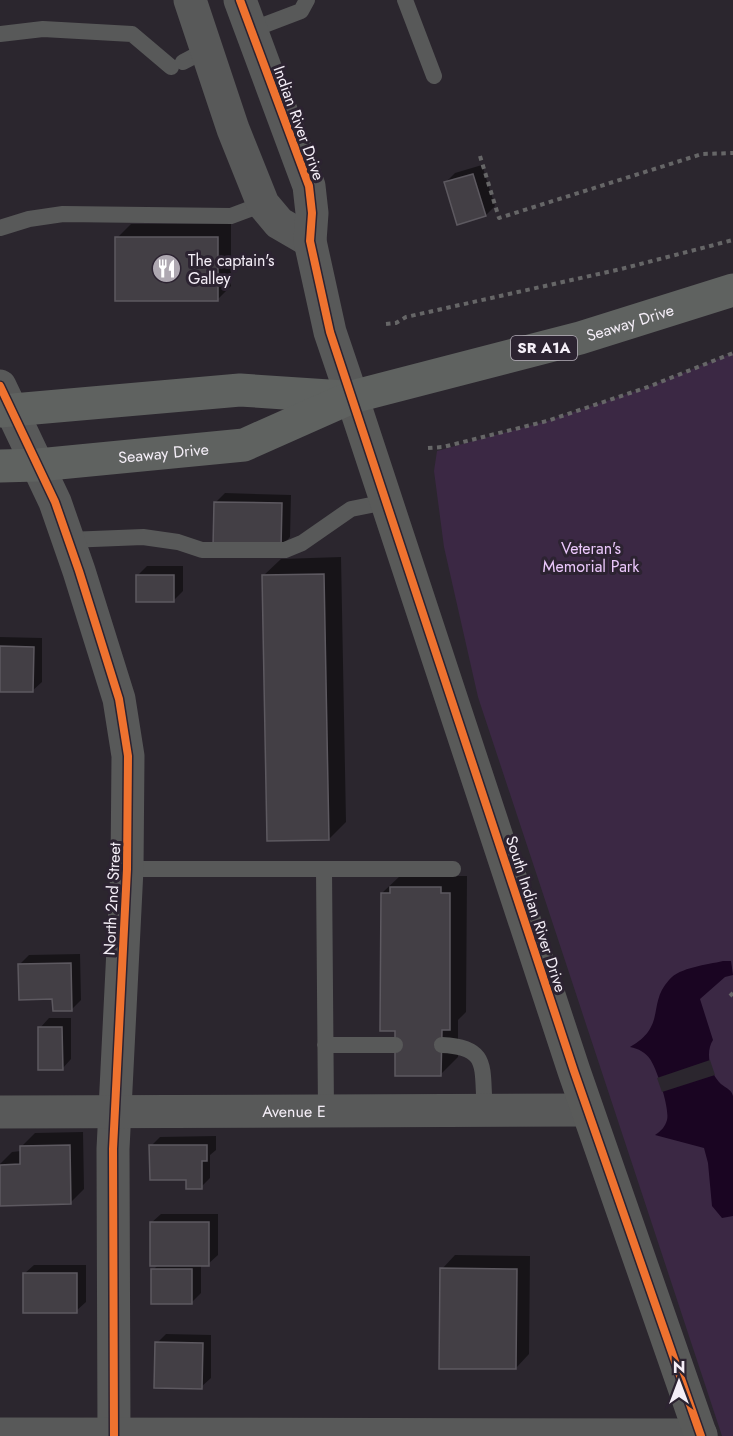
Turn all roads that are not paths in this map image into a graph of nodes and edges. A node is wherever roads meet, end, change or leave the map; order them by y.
1 (190, 0) edge
2 (307, 0) edge
3 (405, 0) edge
4 (245, 15) edge
5 (0, 34) edge
6 (187, 60) junction
7 (434, 76) dead end
8 (263, 204) junction
9 (0, 228) edge
10 (310, 241) junction
11 (733, 290) edge
12 (352, 397) junction
13 (4, 402) edge
14 (38, 465) junction
15 (0, 466) edge
16 (386, 502) junction
17 (69, 540) junction
18 (127, 869) junction
19 (324, 869) junction
20 (453, 869) dead end
21 (326, 1045) junction
22 (396, 1045) dead end
23 (442, 1045) dead end
24 (485, 1110) junction
25 (587, 1110) junction
26 (326, 1111) junction
27 (115, 1112) junction
28 (0, 1113) edge
29 (0, 1434) edge
30 (114, 1435) edge
31 (701, 1436) edge

1 - 6 street
2 - 4 lane
3 - 7 lane
4 - 10 street, Indian River Drive
5 - 6 lane
6 - 8 street
8 - 9 lane
8 - 10 street
10 - 12 street, Indian River Drive
11 - 12 main road, Seaway Drive / SR A1A
12 - 13 main road, Seaway Drive / SR A1A
12 - 14 main road, Seaway Drive / SR A1A
12 - 16 street, South Indian River Drive
13 - 14 street, North 2nd Street
14 - 15 main road, Seaway Drive / SR A1A
14 - 17 street, North 2nd Street
16 - 17 lane
16 - 25 street, South Indian River Drive
17 - 18 street, North 2nd Street
18 - 19 lane
18 - 27 street, North 2nd Street
19 - 20 lane
19 - 21 lane
21 - 22 lane
21 - 26 lane
23 - 24 lane
24 - 25 street, Avenue E
24 - 26 street, Avenue E
25 - 31 street, South Indian River Drive
26 - 27 street, Avenue E
27 - 28 street, Avenue E
27 - 30 street, North 2nd Street
29 - 30 street
30 - 31 street

